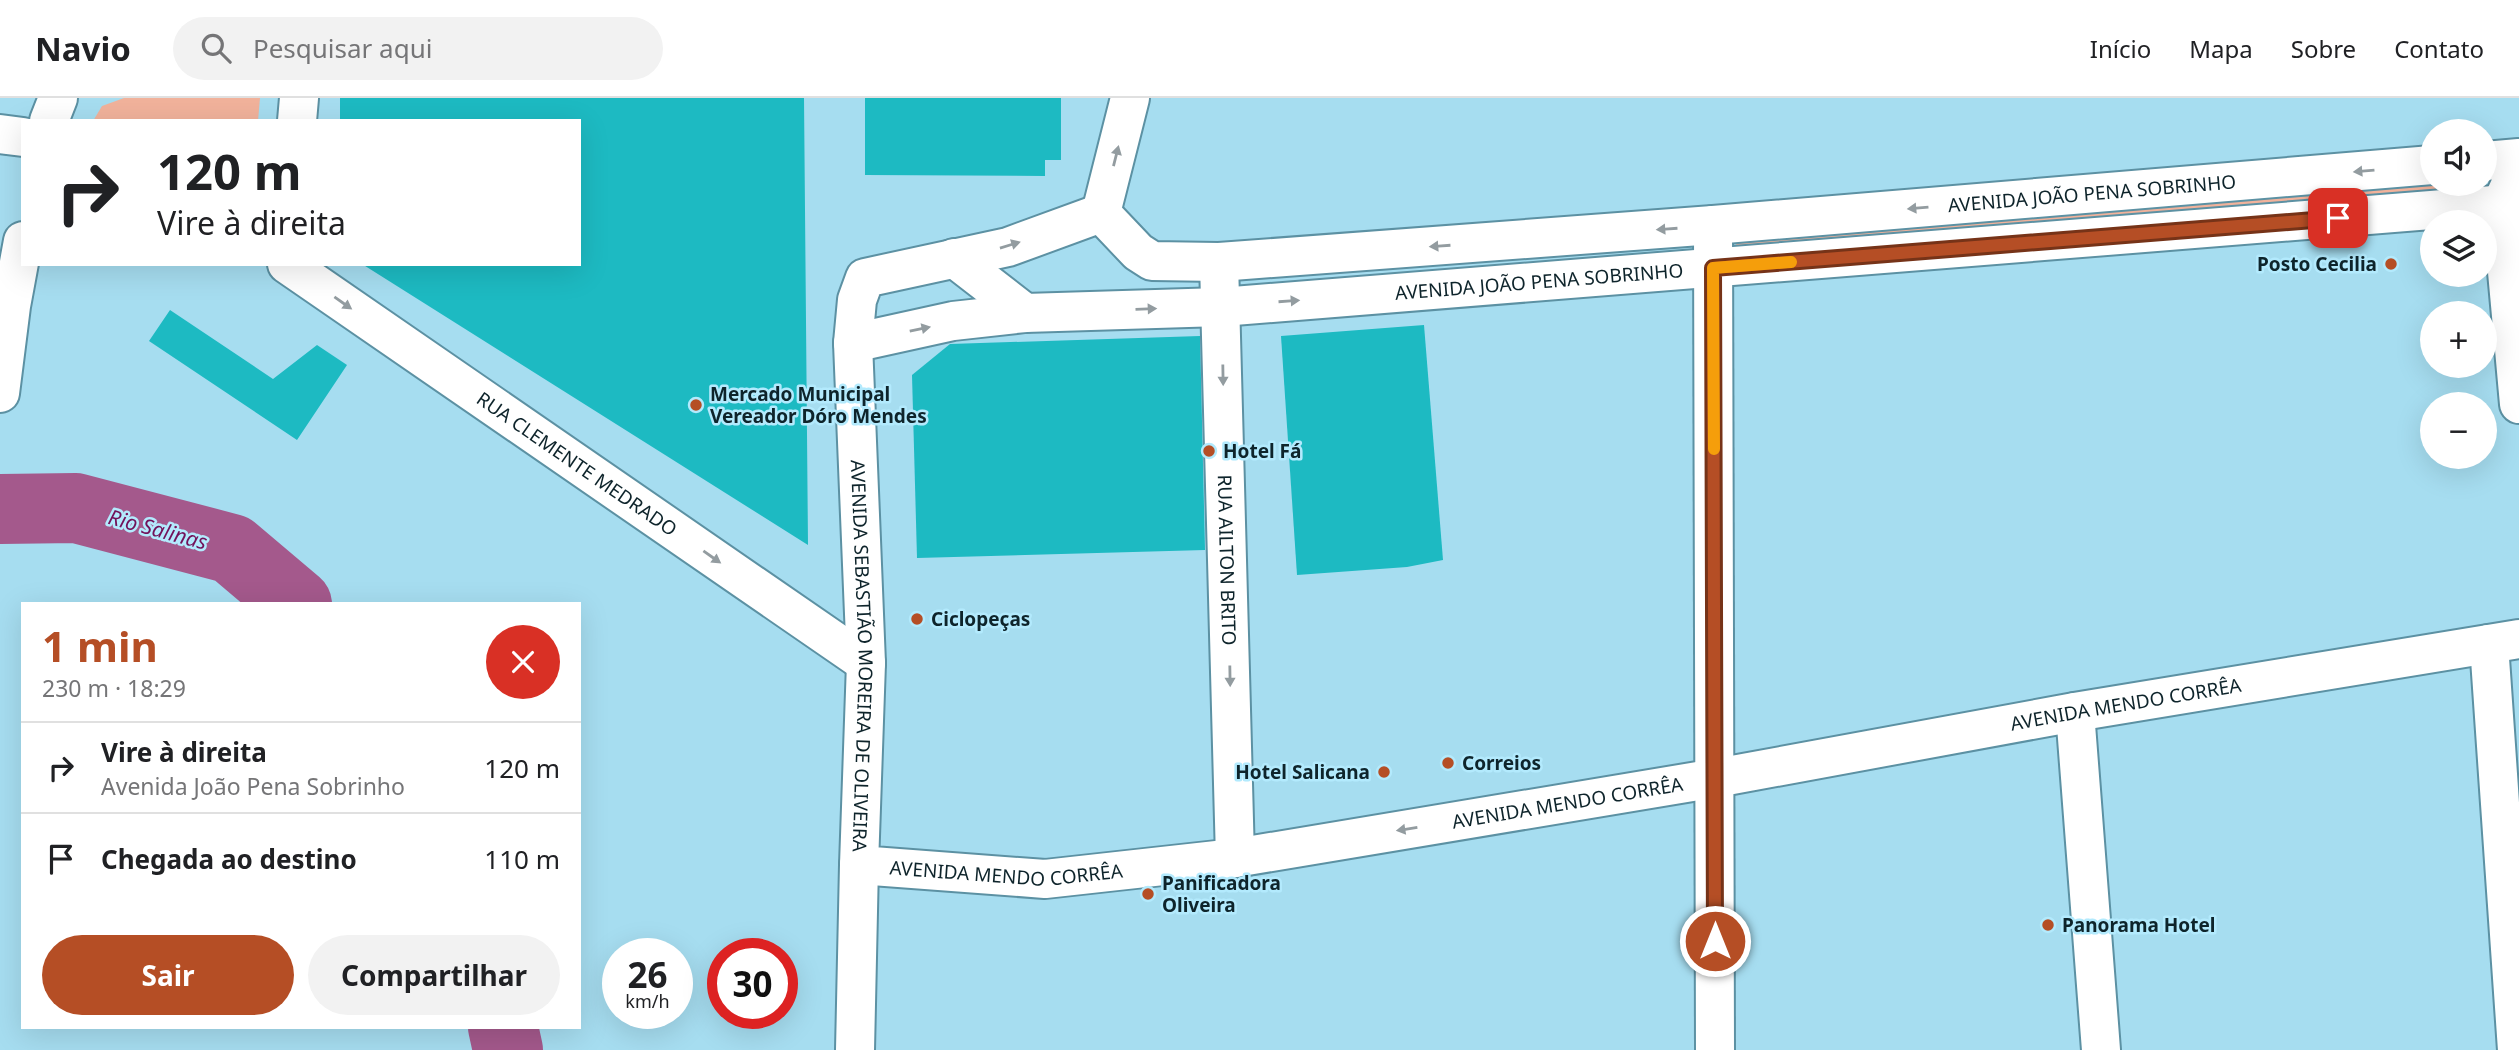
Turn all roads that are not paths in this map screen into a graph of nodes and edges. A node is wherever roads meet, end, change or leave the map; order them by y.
1 (58, 98) edge
2 (299, 98) edge
3 (1130, 98) edge
4 (50, 119) edge
5 (297, 119) edge
6 (0, 134) edge
7 (21, 137) edge
8 (2519, 158) edge
9 (2497, 160) edge
10 (2519, 166) edge
11 (2420, 167) edge
12 (2510, 204) edge
13 (1101, 213) junction
14 (1713, 225) junction
15 (21, 252) edge
16 (954, 258) junction
17 (1219, 262) junction
18 (290, 266) edge
19 (1713, 268) junction
20 (1221, 307) junction
21 (1025, 313) junction
22 (853, 343) junction
23 (0, 393) edge
24 (2519, 404) edge
25 (2504, 641) edge
26 (866, 663) junction
27 (2075, 712) junction
28 (1716, 778) junction
29 (1235, 858) junction
30 (859, 865) junction
31 (855, 1050) edge
32 (1715, 1050) edge
33 (2101, 1050) edge
34 (2517, 1050) edge

1 - 4 main road
2 - 5 main road
13 -> 3 main road
6 - 7 main road
8 - 9 main road
10 - 12 main road
11 -> 14 main road, AVENIDA JOÃO PENA SOBRINHO
12 - 19 main road, AVENIDA JOÃO PENA SOBRINHO
12 - 24 main road
16 -> 13 main road
13 - 17 main road, AVENIDA JOÃO PENA SOBRINHO
14 -> 17 main road, AVENIDA JOÃO PENA SOBRINHO
14 - 19 main road
15 - 23 main road
16 - 21 main road
16 - 22 main road, AVENIDA SEBASTIÃO MOREIRA DE OLIVEIRA
17 - 20 main road, RUA AILTON BRITO
18 -> 26 main road, RUA CLEMENTE MEDRADO
20 -> 19 main road, AVENIDA JOÃO PENA SOBRINHO
19 - 28 main road
21 -> 20 main road, AVENIDA JOÃO PENA SOBRINHO
20 -> 29 main road, RUA AILTON BRITO
22 -> 21 main road, AVENIDA JOÃO PENA SOBRINHO
22 - 26 main road, AVENIDA SEBASTIÃO MOREIRA DE OLIVEIRA
25 - 27 main road, AVENIDA MENDO CORRÊA
25 - 34 main road
26 - 30 main road, AVENIDA SEBASTIÃO MOREIRA DE OLIVEIRA
27 - 28 main road, AVENIDA MENDO CORRÊA
27 - 33 main road
28 -> 29 main road, AVENIDA MENDO CORRÊA
28 - 32 main road
29 - 30 main road, AVENIDA MENDO CORRÊA
30 - 31 main road, AVENIDA SEBASTIÃO MOREIRA DE OLIVEIRA

